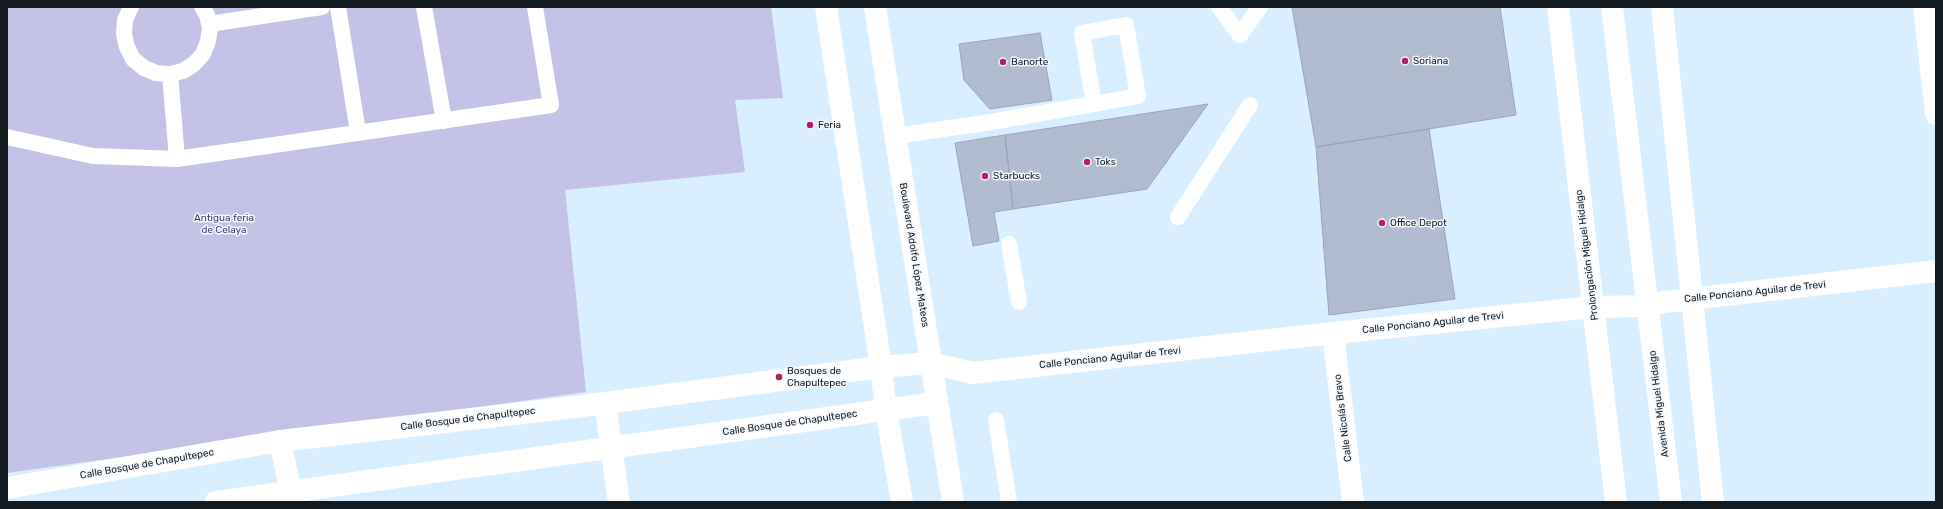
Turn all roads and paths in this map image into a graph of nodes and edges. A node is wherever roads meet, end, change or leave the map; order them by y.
1 (131, 7) edge
2 (202, 7) edge
3 (322, 7) edge
4 (338, 7) edge
5 (424, 7) edge
6 (535, 7) edge
7 (826, 7) edge
8 (875, 7) edge
9 (1220, 7) edge
10 (1260, 7) edge
11 (1558, 7) edge
12 (1612, 7) edge
13 (1662, 7) edge
14 (1924, 7) edge
15 (209, 24) junction
16 (170, 74) junction
17 (1094, 104) junction
18 (1250, 105) dead end
19 (1936, 114) edge
20 (444, 120) junction
21 (358, 132) junction
22 (895, 136) junction
23 (7, 137) edge
24 (177, 159) junction
25 (1178, 217) dead end
26 (1010, 244) dead end
27 (1936, 271) edge
28 (1692, 299) junction
29 (1019, 302) dead end
30 (1648, 306) junction
31 (1592, 307) junction
32 (1333, 333) junction
33 (930, 363) junction
34 (881, 367) junction
35 (605, 403) junction
36 (936, 403) junction
37 (886, 410) junction
38 (996, 420) dead end
39 (280, 442) junction
40 (611, 448) junction
41 (7, 488) edge
42 (292, 498) edge
43 (216, 502) edge
44 (619, 502) edge
45 (902, 502) edge
46 (953, 502) edge
47 (1009, 502) edge
48 (1353, 502) edge
49 (1616, 502) edge
50 (1671, 502) edge
51 (1713, 502) edge

1 - 16 lane
2 - 15 lane
3 - 15 lane
4 - 21 lane
5 - 20 lane
6 - 20 lane
7 - 34 street
8 - 22 street, Boulevard Adolfo López Mateos
9 - 10 lane
11 - 31 street, Prolongación Miguel Hidalgo
12 - 30 street
13 - 28 street
14 - 19 street
15 - 16 lane
16 - 24 lane
17 - 17 lane
17 - 22 lane
18 - 25 lane
20 - 21 lane
21 - 24 lane
22 - 33 street, Boulevard Adolfo López Mateos
23 - 24 lane
26 - 29 lane
27 - 28 street, Calle Ponciano Aguilar de Trevi
28 - 30 street, Calle Ponciano Aguilar de Trevi
28 - 51 street
30 - 31 street, Calle Ponciano Aguilar de Trevi
30 - 50 street, Avenida Miguel Hidalgo
31 - 32 street, Calle Ponciano Aguilar de Trevi
31 - 49 street, Prolongación Miguel Hidalgo
32 - 33 street, Calle Ponciano Aguilar de Trevi
32 - 48 street, Calle Nicolás Bravo
33 - 34 street, Calle Bosque de Chapultepec
33 - 36 street, Boulevard Adolfo López Mateos
34 - 35 street, Calle Bosque de Chapultepec
34 - 37 street
35 - 39 street, Calle Bosque de Chapultepec
35 - 40 street
36 - 37 street, Calle Bosque de Chapultepec
36 - 46 street, Boulevard Adolfo López Mateos
37 - 40 street, Calle Bosque de Chapultepec
37 - 45 street
38 - 47 lane
39 - 41 street, Calle Bosque de Chapultepec
39 - 42 street
40 - 42 street, Calle Bosque de Chapultepec
40 - 44 street
42 - 43 street, Calle Bosque de Chapultepec

